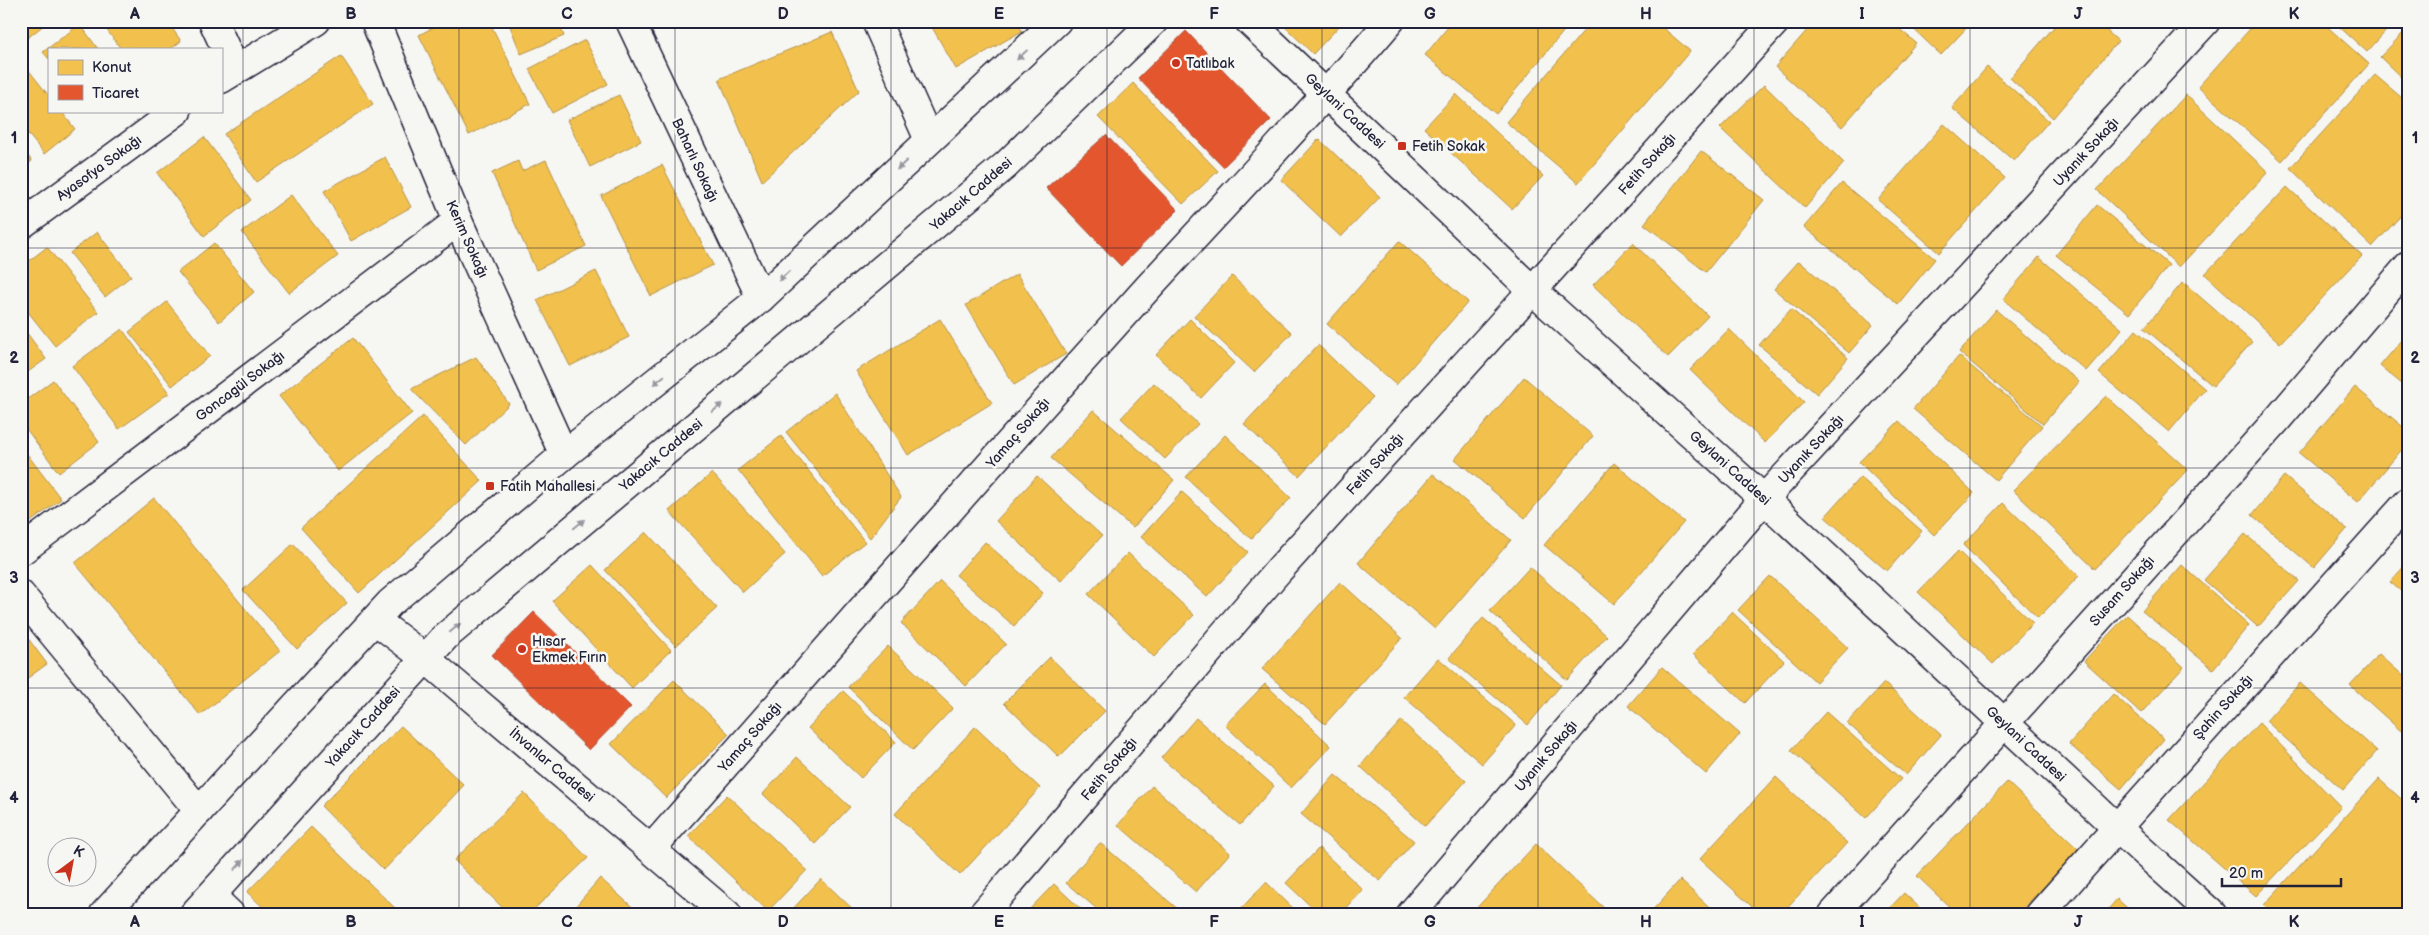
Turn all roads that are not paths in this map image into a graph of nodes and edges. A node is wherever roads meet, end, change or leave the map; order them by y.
1 (213, 21) edge
2 (316, 21) edge
3 (375, 21) edge
4 (630, 21) edge
5 (876, 21) edge
6 (1057, 21) edge
7 (1154, 21) edge
8 (1249, 21) edge
9 (1390, 21) edge
10 (1776, 21) edge
11 (2206, 21) edge
12 (221, 48) edge
13 (222, 53) edge
14 (228, 74) edge
15 (1328, 94) junction
16 (176, 112) edge
17 (929, 140) junction
18 (458, 220) junction
19 (21, 225) edge
20 (2408, 266) edge
21 (1532, 290) junction
22 (761, 298) junction
23 (564, 456) junction
24 (1764, 499) junction
25 (2408, 502) edge
26 (21, 551) edge
27 (21, 595) edge
28 (375, 620) junction
29 (426, 658) junction
30 (2004, 722) junction
31 (198, 811) junction
32 (2116, 827) junction
33 (651, 850) junction
34 (212, 908) edge
35 (104, 914) edge
36 (727, 914) edge
37 (982, 914) edge
38 (1411, 914) edge
39 (1833, 914) edge
40 (2040, 914) edge
41 (2212, 914) edge

1 - 12 street
2 - 14 street
3 - 18 street, Kerim Sokağı
4 - 22 street, Baharlı Sokağı
5 - 17 street
6 -> 17 street
29 -> 7 street, Yakacık Caddesi
8 - 15 street, Geylani Caddesi
9 - 15 street, Yamaç Sokağı
10 - 21 street, Fetih Sokağı
11 - 24 street, Uyanık Sokağı
13 - 14 street
15 - 21 street, Geylani Caddesi
15 - 33 street, Yamaç Sokağı
16 - 19 street, Ayasofya Sokağı
17 -> 22 street
18 - 23 street, Kerim Sokağı
18 - 26 street, Goncagül Sokağı
20 - 30 street, Susam Sokağı
21 - 24 street, Geylani Caddesi
21 - 37 street, Fetih Sokağı
22 -> 23 street
23 - 28 street
24 - 30 street, Geylani Caddesi
24 - 38 street, Uyanık Sokağı
25 - 32 street, Şahin Sokağı
27 - 31 street
28 - 29 street, İhvanlar Caddesi
28 - 31 street
29 - 33 street, İhvanlar Caddesi
34 -> 29 street, Yakacık Caddesi
30 - 32 street, Geylani Caddesi
30 - 39 street, Susam Sokağı
31 - 35 street
32 - 40 street, Şahin Sokağı
32 - 41 street, Geylani Caddesi
33 - 36 street, İhvanlar Caddesi

